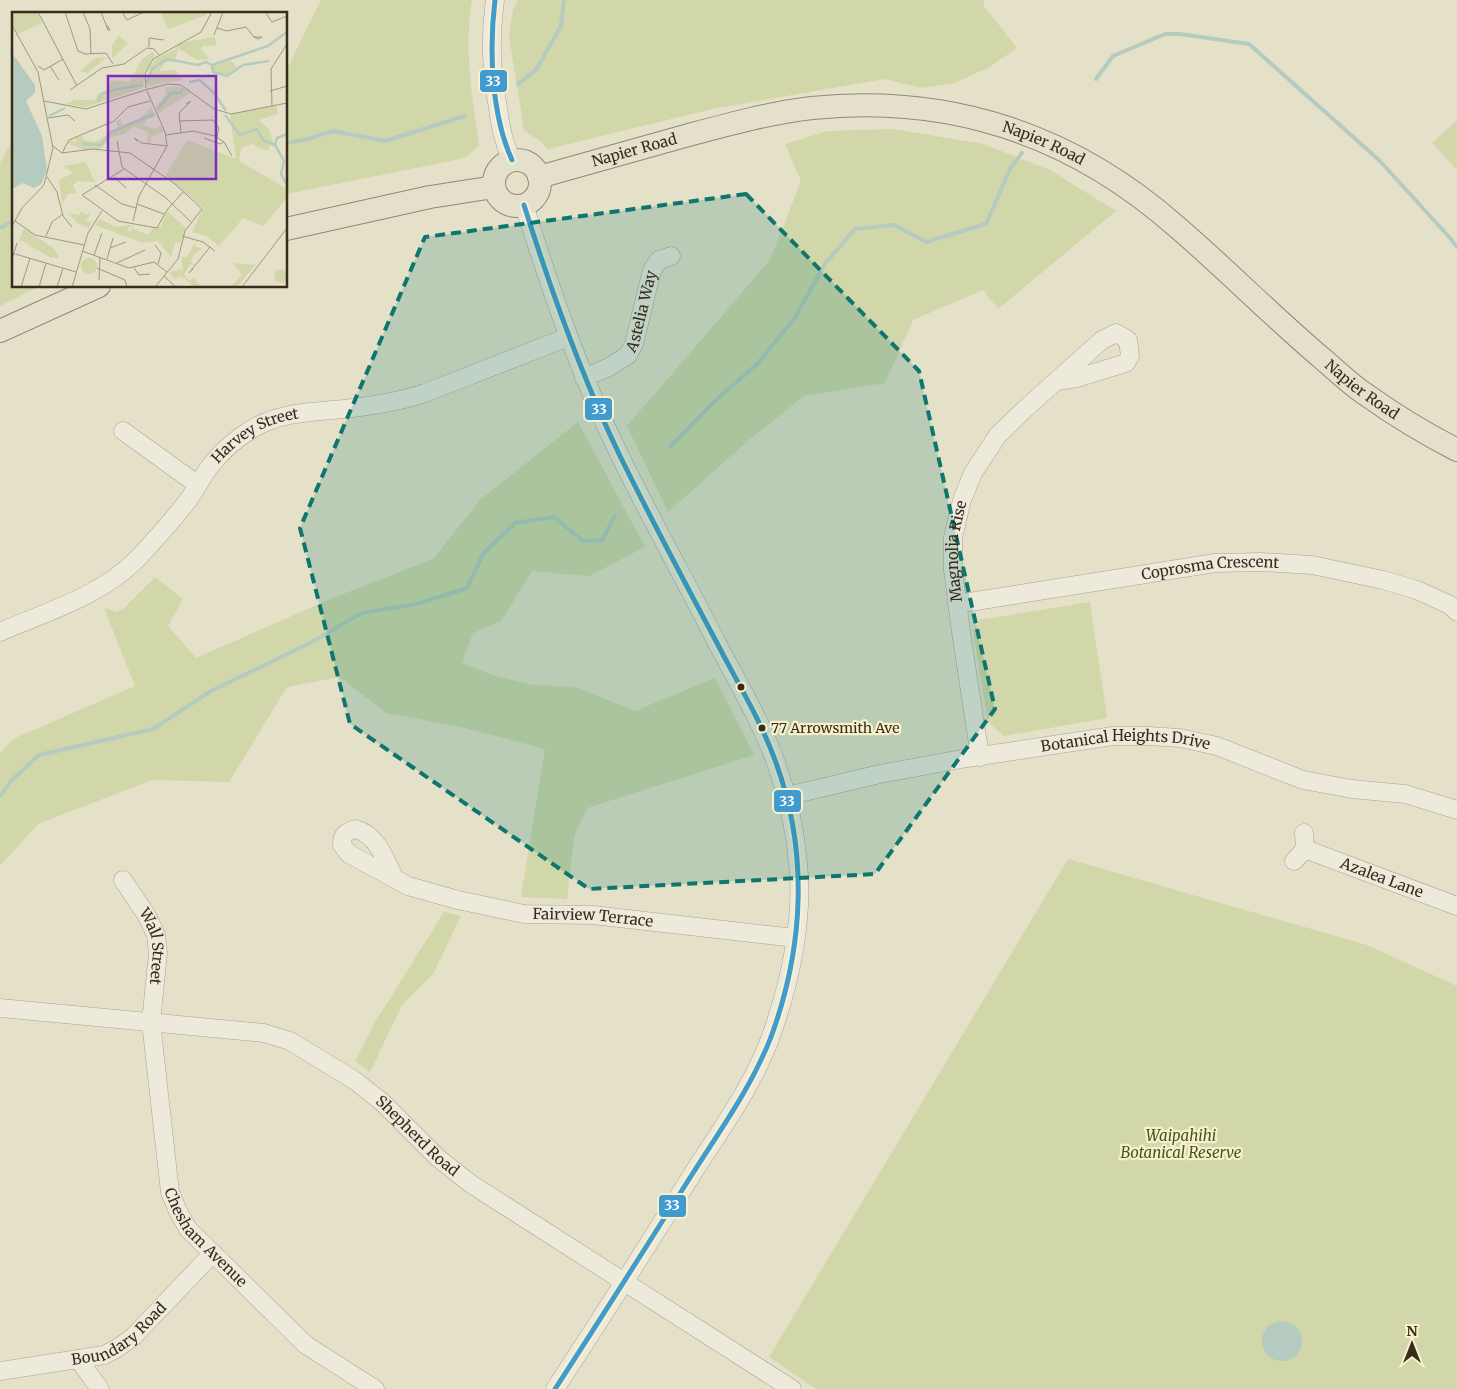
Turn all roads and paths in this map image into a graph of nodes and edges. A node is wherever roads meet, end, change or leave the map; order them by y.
1 (495, 0) edge
2 (512, 160) junction
3 (539, 177) junction
4 (494, 187) junction
5 (524, 205) junction
6 (288, 228) edge
7 (671, 256) dead end
8 (96, 288) edge
9 (0, 331) edge
10 (568, 337) junction
11 (584, 378) junction
12 (1057, 381) dead end
13 (123, 431) dead end
14 (1457, 450) edge
15 (198, 485) junction
16 (957, 604) junction
17 (1457, 612) edge
18 (0, 632) edge
19 (980, 757) junction
20 (787, 796) junction
21 (1457, 810) edge
22 (1301, 848) dead end
23 (394, 879) dead end
24 (123, 880) dead end
25 (1457, 906) edge
26 (796, 938) junction
27 (0, 1008) edge
28 (151, 1022) junction
29 (213, 1254) junction
30 (624, 1282) junction
31 (78, 1359) junction
32 (0, 1371) edge
33 (100, 1389) edge
34 (375, 1389) edge
35 (556, 1389) edge
36 (792, 1389) edge

1 - 2 street
2 - 3 main road
2 - 4 main road
3 - 5 main road
3 - 14 main road, Napier Road
4 - 5 main road
4 - 6 main road
5 - 10 street
7 - 11 street, Astelia Way
8 - 9 main road
10 - 11 street
10 - 15 street, Harvey Street
11 - 20 street
12 - 16 street, Magnolia Rise
13 - 15 street
15 - 18 street, Harvey Street
16 - 17 street, Coprosma Crescent
16 - 19 street, Magnolia Rise
19 - 20 street, Botanical Heights Drive
19 - 21 street, Botanical Heights Drive
20 - 26 street
22 - 25 street, Azalea Lane
23 - 26 street, Fairview Terrace
24 - 28 street, Wall Street
26 - 30 street
27 - 28 street, Shepherd Road
28 - 29 street, Chesham Avenue
28 - 30 street, Shepherd Road
29 - 31 street, Boundary Road
29 - 34 street, Chesham Avenue
30 - 35 street
30 - 36 street, Shepherd Road
31 - 32 street, Boundary Road
31 - 33 street

